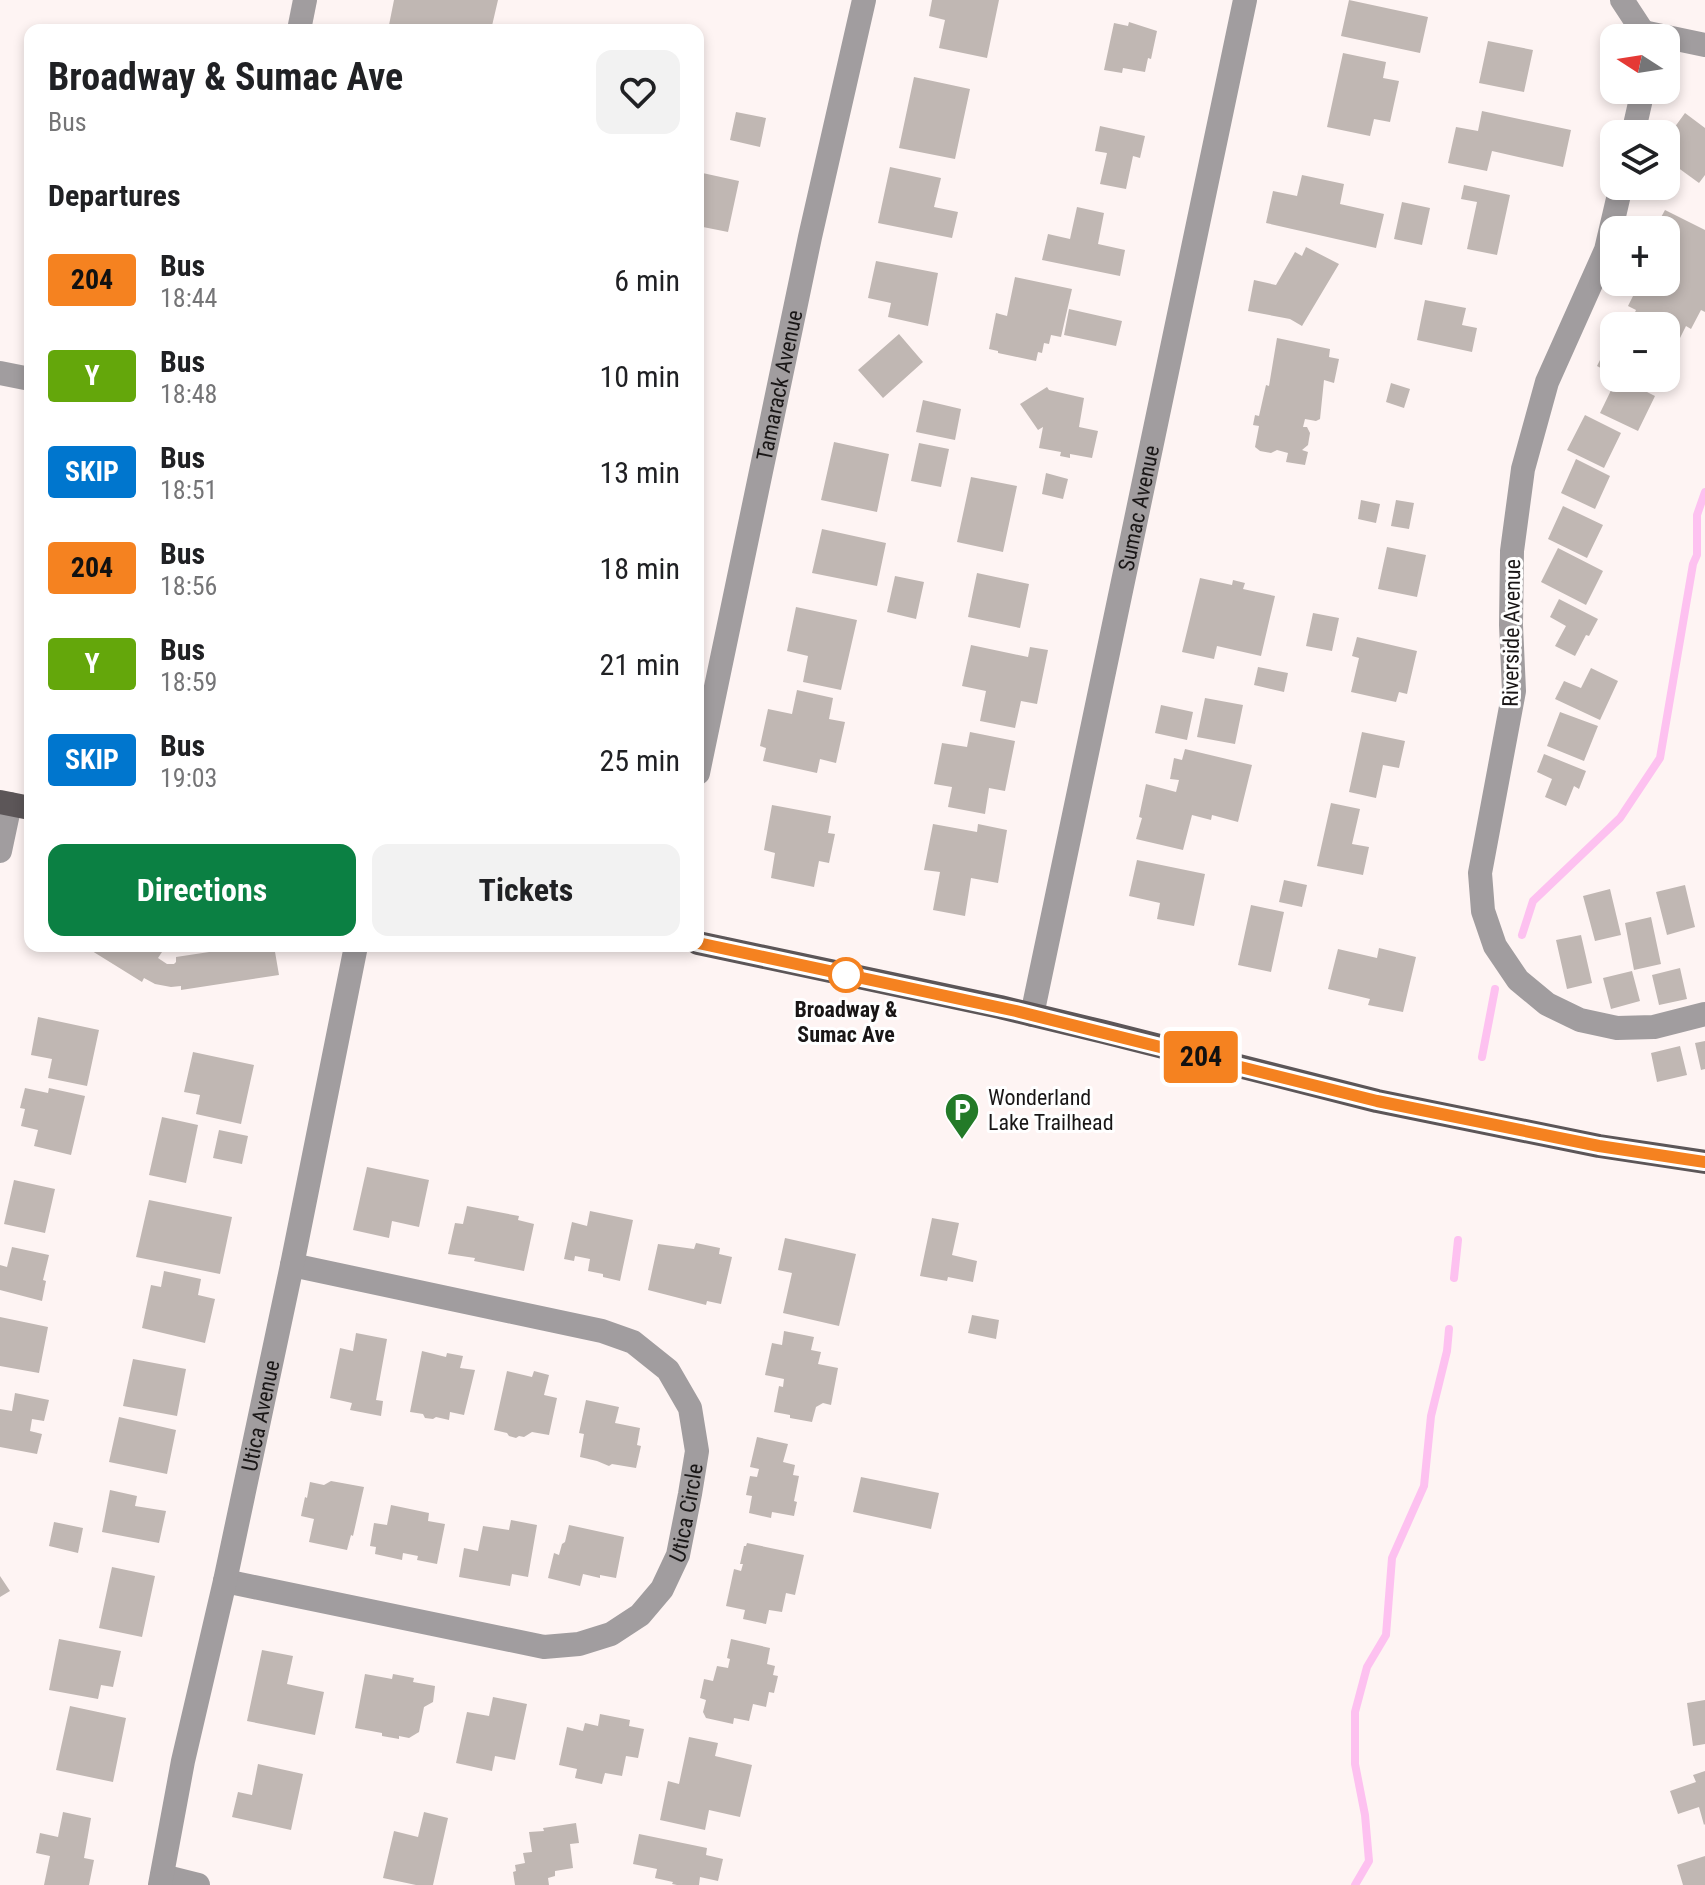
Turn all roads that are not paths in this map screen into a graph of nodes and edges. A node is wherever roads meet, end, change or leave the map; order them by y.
1 (305, 0) edge
2 (864, 0) edge
3 (1245, 0) edge
4 (1622, 0) edge
5 (300, 24) edge
6 (1637, 24) edge
7 (1680, 41) edge
8 (1705, 45) edge
9 (1618, 200) edge
10 (0, 373) edge
11 (24, 378) edge
12 (704, 744) edge
13 (13, 804) edge
14 (0, 851) edge
15 (704, 944) edge
16 (355, 952) edge
17 (1705, 1014) edge
18 (1032, 1015) junction
19 (1705, 1162) edge
20 (292, 1265) junction
21 (225, 1581) junction
22 (161, 1880) edge
23 (198, 1885) edge

1 - 5 street
2 - 12 street, Tamarack Avenue
3 - 18 street, Sumac Avenue
4 - 6 street
7 - 8 street
9 - 17 street, Riverside Avenue
10 - 11 street
13 - 14 street
15 - 18 main road
16 - 20 street, Utica Avenue
18 - 19 main road
20 - 21 street, Utica Avenue
20 - 21 street, Utica Circle
21 - 22 street, Utica Avenue
22 - 23 street

